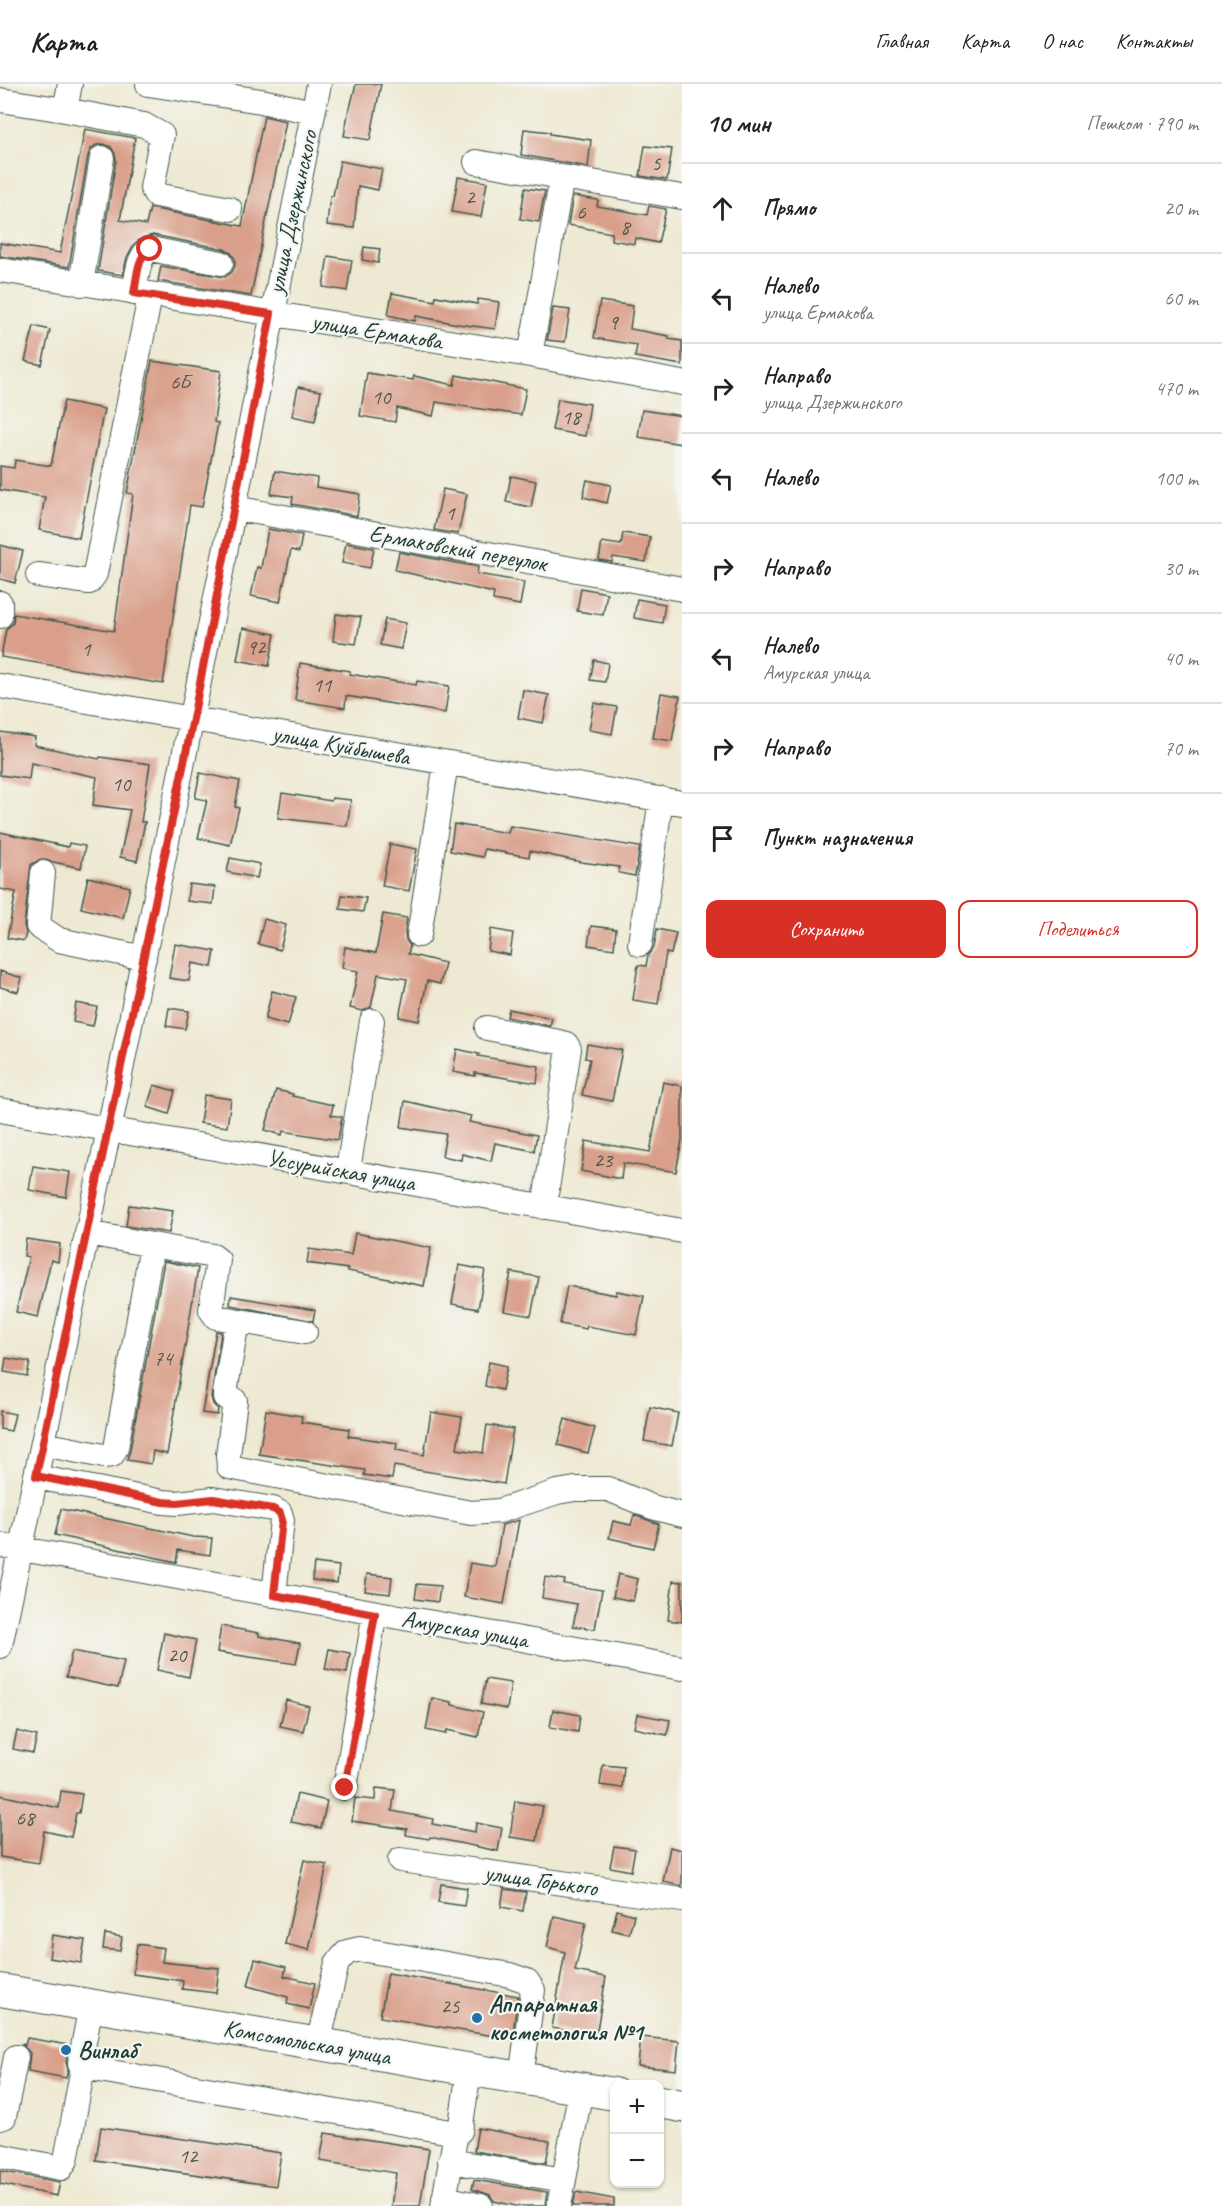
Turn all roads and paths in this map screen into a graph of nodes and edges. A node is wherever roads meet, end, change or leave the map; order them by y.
1 (70, 84) edge
2 (148, 84) edge
3 (319, 84) edge
4 (0, 100) edge
5 (64, 110) junction
6 (313, 112) junction
7 (102, 158) dead end
8 (476, 162) dead end
9 (562, 177) junction
10 (682, 196) edge
11 (230, 210) dead end
12 (221, 263) dead end
13 (0, 270) edge
14 (81, 284) junction
15 (142, 294) junction
16 (271, 314) junction
17 (530, 355) junction
18 (682, 383) edge
19 (234, 508) junction
20 (38, 574) dead end
21 (682, 589) edge
22 (0, 603) edge
23 (0, 616) edge
24 (0, 686) edge
25 (193, 719) junction
26 (446, 763) junction
27 (671, 801) edge
28 (43, 873) dead end
29 (419, 935) dead end
30 (640, 944) dead end
31 (144, 958) junction
32 (372, 1021) dead end
33 (488, 1028) dead end
34 (0, 1110) edge
35 (109, 1130) junction
36 (348, 1170) junction
37 (544, 1207) junction
38 (681, 1225) edge
39 (87, 1233) junction
40 (152, 1245) junction
41 (237, 1321) junction
42 (305, 1332) dead end
43 (43, 1444) junction
44 (36, 1476) junction
45 (682, 1515) edge
46 (10, 1547) edge
47 (274, 1595) junction
48 (375, 1614) junction
49 (0, 1646) edge
50 (682, 1668) edge
51 (345, 1788) dead end
52 (400, 1860) dead end
53 (682, 1900) edge
54 (0, 1990) edge
55 (91, 2005) junction
56 (318, 2044) junction
57 (15, 2057) dead end
58 (83, 2067) junction
59 (469, 2070) junction
60 (521, 2078) junction
61 (581, 2089) junction
62 (610, 2093) edge
63 (664, 2103) edge
64 (682, 2106) edge
65 (0, 2118) edge
66 (456, 2133) junction
67 (0, 2156) edge
68 (450, 2161) junction
69 (564, 2180) junction
70 (443, 2202) edge
71 (481, 2206) edge
72 (560, 2206) edge

1 - 5 street
2 - 6 street
3 - 6 street, улица Дзержинского
4 - 5 street
5 - 11 street
6 - 16 street, улица Дзержинского
7 - 14 street
8 - 9 street
9 - 10 street
9 - 17 street
12 - 15 street
13 - 14 street, улица Ермакова
14 - 15 street, улица Ермакова
15 - 16 street, улица Ермакова
15 - 20 street
16 - 17 street, улица Ермакова
16 - 19 street, улица Дзержинского
17 - 18 street, улица Ермакова
19 - 21 street, Ермаковский переулок
19 - 25 street, улица Дзержинского
22 - 23 street
24 - 25 street, улица Куйбышева
25 - 26 street, улица Куйбышева
25 - 31 street, улица Дзержинского
26 - 27 street, улица Куйбышева
26 - 29 street
27 - 30 street
28 - 31 street
31 - 35 street, улица Дзержинского
32 - 36 street
33 - 37 street
34 - 35 street, Уссурийская улица
35 - 36 street, Уссурийская улица
35 - 39 street, улица Дзержинского
36 - 37 street, Уссурийская улица
37 - 38 street, Уссурийская улица
39 - 40 street
39 - 43 street, улица Дзержинского
40 - 41 street
40 - 43 street
41 - 42 street
41 - 45 street
43 - 44 street, улица Дзержинского
44 - 46 street, улица Дзержинского
44 - 47 street
46 - 47 street, Амурская улица
46 - 49 street, улица Дзержинского
47 - 48 street, Амурская улица
48 - 50 street, Амурская улица
48 - 51 street
52 - 53 street, улица Горького
54 - 55 main road, Комсомольская улица
55 - 56 main road, Комсомольская улица
55 - 58 street
56 - 59 main road, Комсомольская улица
56 - 60 street
57 - 65 street
58 - 66 street
58 - 67 street
59 - 60 main road, Комсомольская улица
59 - 66 street
60 - 61 main road, Комсомольская улица
61 - 62 main road, Комсомольская улица
61 - 69 street
63 - 64 main road
66 - 68 street
68 - 69 street
68 - 70 street
69 - 72 street
70 - 71 street

